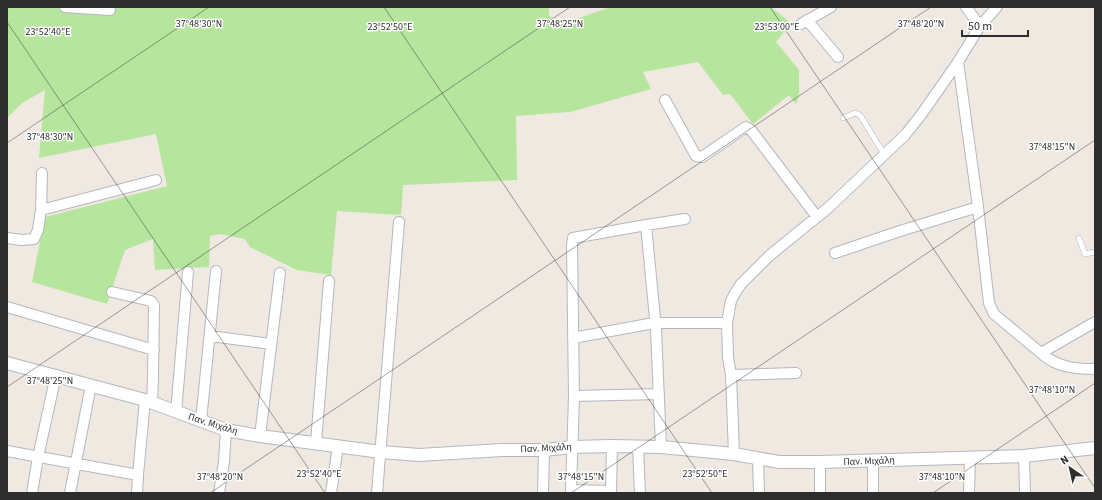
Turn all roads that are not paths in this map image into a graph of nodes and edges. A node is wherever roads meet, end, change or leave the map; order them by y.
1 (65, 7) edge
2 (831, 7) edge
3 (966, 7) edge
4 (997, 7) edge
5 (110, 10) dead end
6 (980, 26) junction
7 (838, 57) dead end
8 (958, 62) junction
9 (665, 100) dead end
10 (843, 118) dead end
11 (884, 154) junction
12 (42, 173) dead end
13 (156, 180) dead end
14 (978, 207) junction
15 (41, 210) junction
16 (817, 217) junction
17 (685, 219) dead end
18 (399, 222) dead end
19 (646, 225) junction
20 (7, 238) edge
21 (1079, 238) dead end
22 (1095, 252) edge
23 (835, 253) dead end
24 (216, 271) dead end
25 (188, 272) dead end
26 (280, 273) dead end
27 (329, 281) dead end
28 (112, 292) dead end
29 (7, 307) edge
30 (1095, 322) edge
31 (654, 323) junction
32 (727, 323) junction
33 (210, 336) junction
34 (573, 338) junction
35 (271, 344) junction
36 (154, 350) junction
37 (1041, 353) junction
38 (7, 364) edge
39 (1095, 369) edge
40 (796, 373) dead end
41 (56, 375) junction
42 (731, 375) junction
43 (91, 385) junction
44 (659, 394) junction
45 (574, 396) junction
46 (148, 402) junction
47 (176, 412) junction
48 (201, 421) junction
49 (226, 430) junction
50 (260, 436) junction
51 (316, 443) junction
52 (338, 446) junction
53 (612, 446) junction
54 (638, 446) junction
55 (572, 447) junction
56 (661, 447) junction
57 (1095, 448) edge
58 (544, 450) junction
59 (7, 451) edge
60 (381, 452) junction
61 (734, 454) junction
62 (1024, 456) junction
63 (38, 457) junction
64 (970, 457) junction
65 (758, 458) junction
66 (873, 461) junction
67 (820, 462) junction
68 (76, 463) junction
69 (138, 475) junction
70 (593, 492) edge
71 (32, 493) edge
72 (70, 493) edge
73 (137, 493) edge
74 (219, 493) edge
75 (331, 493) edge
76 (377, 493) edge
77 (543, 493) edge
78 (640, 493) edge
79 (759, 493) edge
80 (820, 493) edge
81 (873, 493) edge
82 (969, 493) edge
83 (1025, 493) edge

1 - 5 street
2 - 7 street
3 - 6 street
4 - 6 street
6 - 8 street
8 - 11 street
8 - 14 street
9 - 16 street
10 - 11 lane
11 - 16 street
12 - 15 street
13 - 15 street
14 - 23 street
14 - 37 street
15 - 20 street
16 - 32 street
17 - 19 street
18 - 60 street
19 - 31 street
19 - 34 street
21 - 22 lane
24 - 33 street
25 - 47 street
26 - 35 street
27 - 51 street
28 - 36 street
29 - 36 street
30 - 37 street
31 - 32 street
31 - 34 street
31 - 44 street
32 - 42 street
33 - 35 street
33 - 48 street
34 - 45 street
35 - 50 street
36 - 46 street
37 - 39 street
38 - 41 street, Παν. Μιχάλη
40 - 42 street
41 - 43 street, Παν. Μιχάλη
41 - 63 street
42 - 61 street
43 - 46 street, Παν. Μιχάλη
43 - 68 street
44 - 45 street
44 - 56 street
45 - 55 street
46 - 47 street, Παν. Μιχάλη
46 - 69 street
47 - 48 street, Παν. Μιχάλη
48 - 49 street, Παν. Μιχάλη
49 - 50 street, Παν. Μιχάλη
49 - 74 street
50 - 51 street, Παν. Μιχάλη
51 - 52 street, Παν. Μιχάλη
52 - 60 street, Παν. Μιχάλη
52 - 75 street
53 - 54 street, Παν. Μιχάλη
53 - 55 street, Παν. Μιχάλη
53 - 70 street
54 - 56 street, Παν. Μιχάλη
54 - 78 street
55 - 58 street, Παν. Μιχάλη
55 - 70 street
56 - 61 street, Παν. Μιχάλη
57 - 62 street, Παν. Μιχάλη
58 - 60 street, Παν. Μιχάλη
58 - 77 street
59 - 63 street
60 - 76 street
61 - 65 street, Παν. Μιχάλη
62 - 64 street, Παν. Μιχάλη
62 - 83 street
63 - 68 street
63 - 71 street
64 - 66 street, Παν. Μιχάλη
64 - 82 street
65 - 67 street, Παν. Μιχάλη
65 - 79 street
66 - 67 street, Παν. Μιχάλη
66 - 81 street
67 - 80 street
68 - 69 street
68 - 72 street
69 - 73 street

